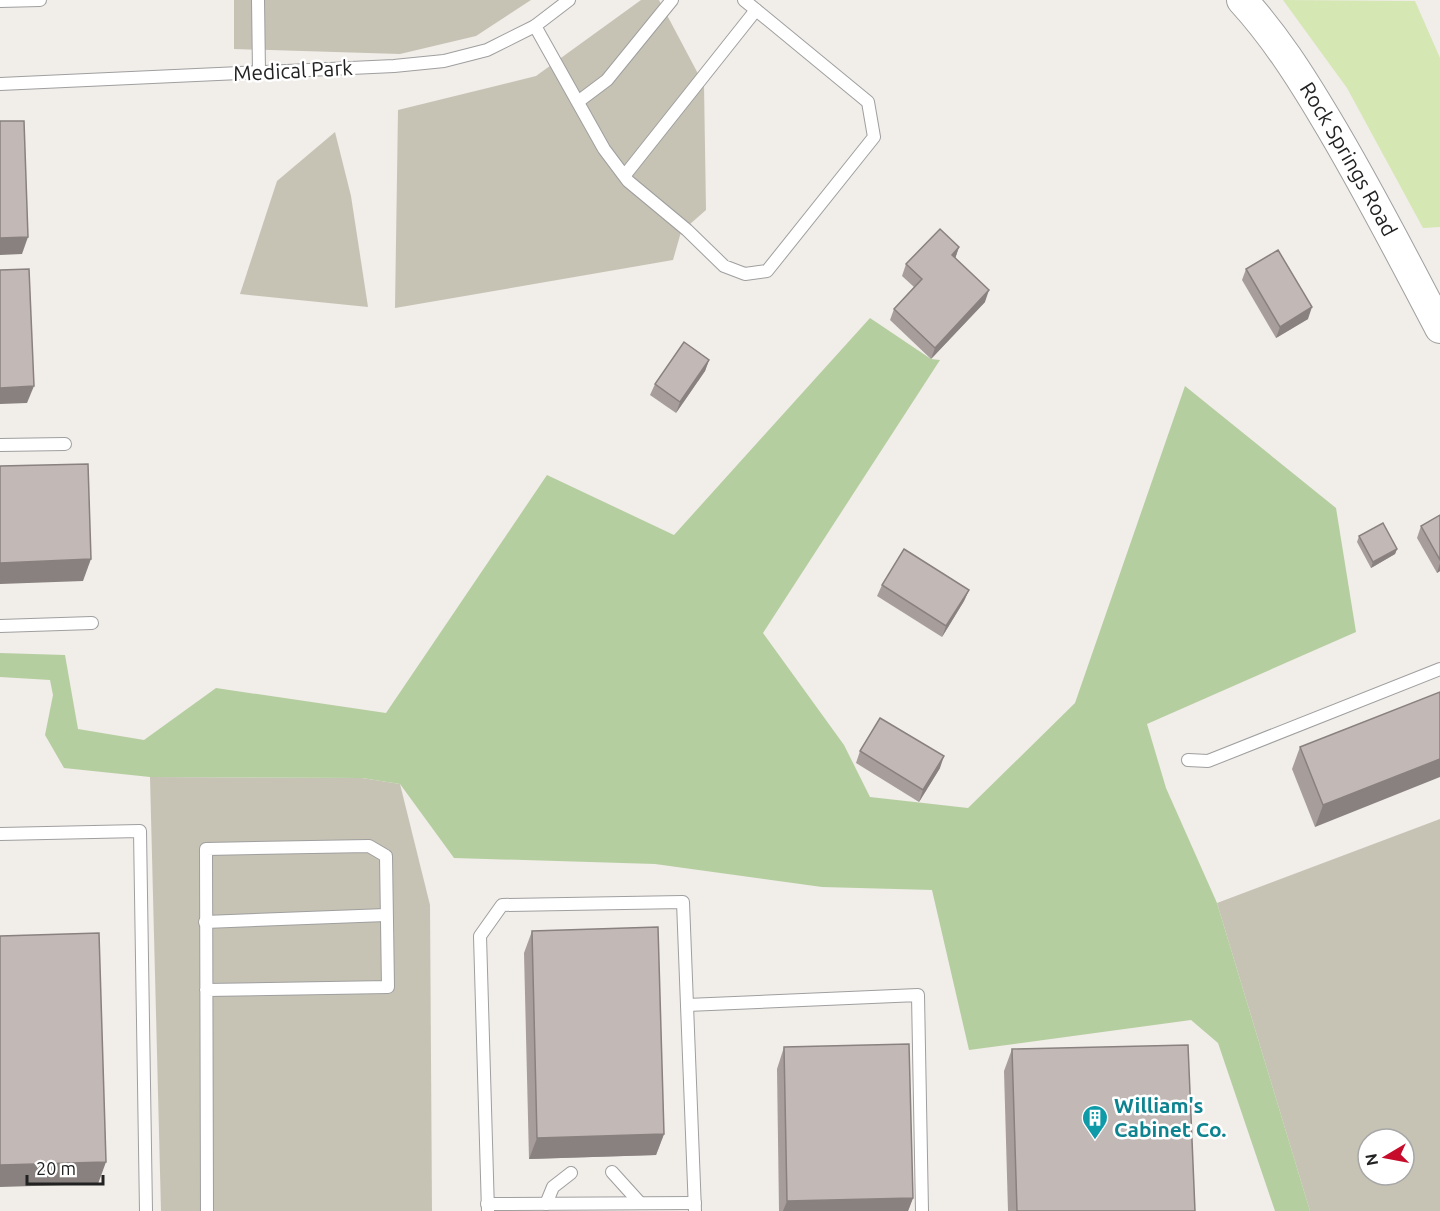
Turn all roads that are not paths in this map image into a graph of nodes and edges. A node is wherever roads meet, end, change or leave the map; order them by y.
1 (40, 0) edge
2 (258, 0) edge
3 (569, 0) edge
4 (672, 0) edge
5 (744, 0) edge
6 (1242, 0) edge
7 (0, 1) edge
8 (756, 10) junction
9 (535, 26) junction
10 (260, 72) junction
11 (0, 84) edge
12 (579, 101) junction
13 (625, 175) junction
14 (1440, 328) edge
15 (65, 444) dead end
16 (0, 446) edge
17 (92, 623) dead end
18 (0, 626) edge
19 (1440, 669) edge
20 (1188, 760) dead end
21 (0, 834) edge
22 (386, 915) junction
23 (206, 922) junction
24 (206, 990) junction
25 (687, 1005) junction
26 (612, 1172) dead end
27 (571, 1173) dead end
28 (640, 1203) junction
29 (546, 1204) junction
30 (695, 1207) edge
31 (487, 1208) edge
32 (146, 1211) edge
33 (207, 1211) edge
34 (922, 1211) edge

1 - 7 lane
2 - 10 lane
3 - 9 lane, Medical Park
4 - 12 lane
5 - 8 lane
6 - 14 street, Rock Springs Road
8 - 13 lane
8 - 13 lane
9 - 10 lane, Medical Park
9 - 12 lane
10 - 11 lane, Medical Park
12 - 13 lane
15 - 16 lane
17 - 18 lane
19 - 20 lane
21 - 32 lane
22 - 23 lane
22 - 23 lane
22 - 24 lane
23 - 24 lane
24 - 33 lane
25 - 30 lane
25 - 31 lane
25 - 34 lane
26 - 28 lane
27 - 29 lane
28 - 29 lane
28 - 30 lane
29 - 31 lane

